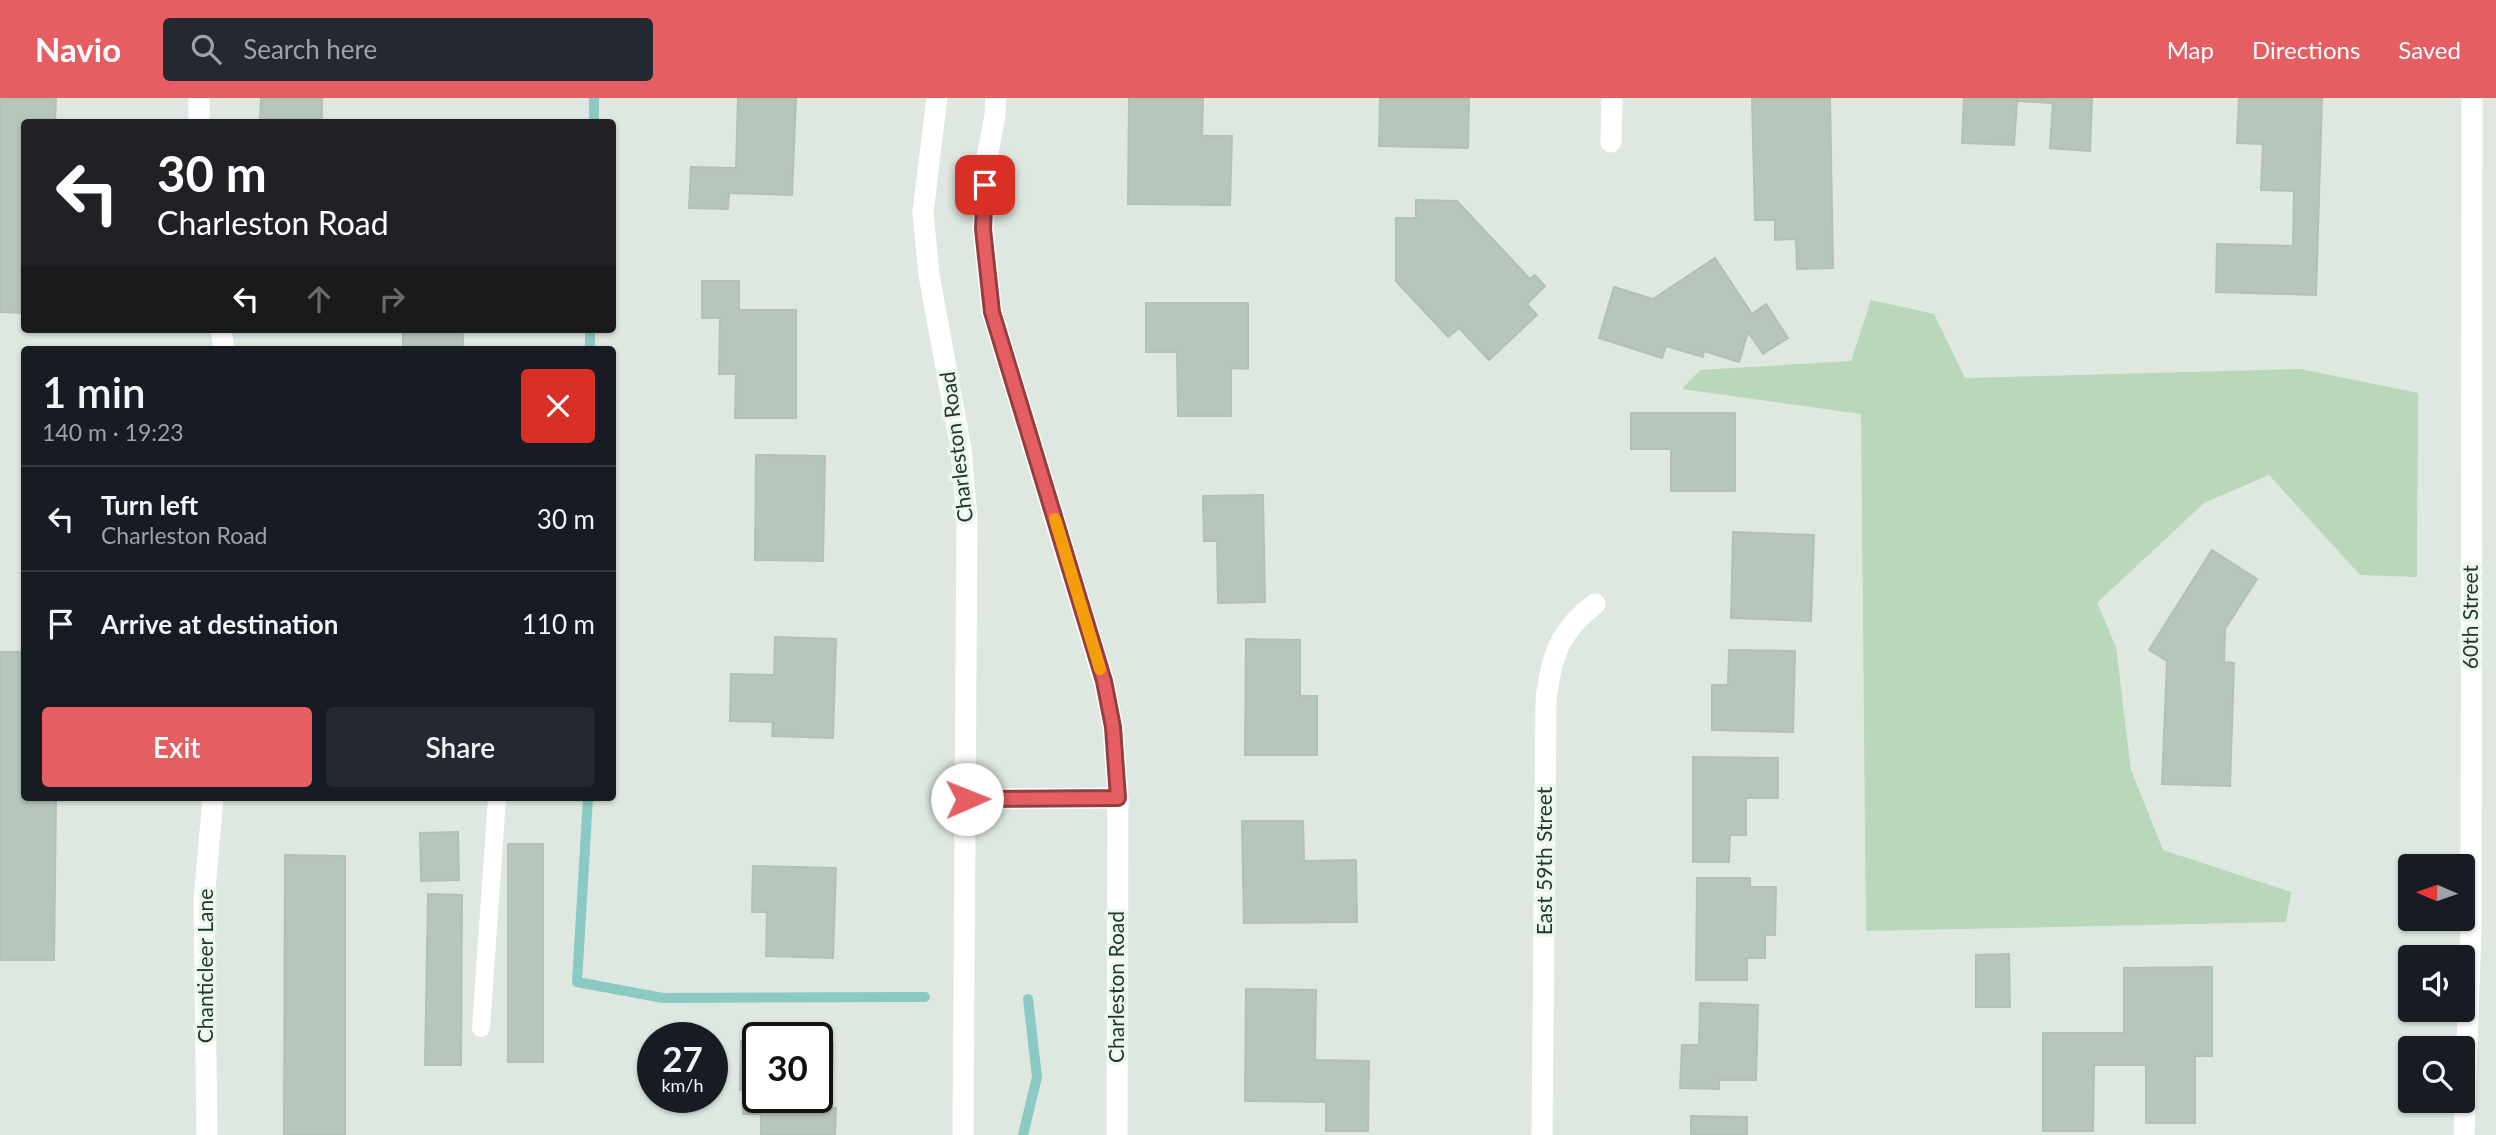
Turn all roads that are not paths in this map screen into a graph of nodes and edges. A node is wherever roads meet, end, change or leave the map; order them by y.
1 (199, 98) edge
2 (937, 98) edge
3 (996, 98) edge
4 (1612, 98) edge
5 (2472, 98) edge
6 (199, 119) edge
7 (1611, 142) dead end
8 (1595, 604) dead end
9 (1118, 798) junction
10 (967, 799) junction
11 (213, 801) edge
12 (496, 801) edge
13 (481, 1028) dead end
14 (207, 1135) edge
15 (963, 1135) edge
16 (1117, 1135) edge
17 (1542, 1135) edge
18 (2464, 1135) edge

1 - 6 street
2 - 10 street, Charleston Road
3 - 9 street, Charleston Road
4 - 7 street
5 - 18 street, 60th Street
8 - 17 street, East 59th Street
9 - 10 street
9 - 16 street, Charleston Road
10 - 15 street, Charleston Road
11 - 14 street, Chanticleer Lane
12 - 13 lane

